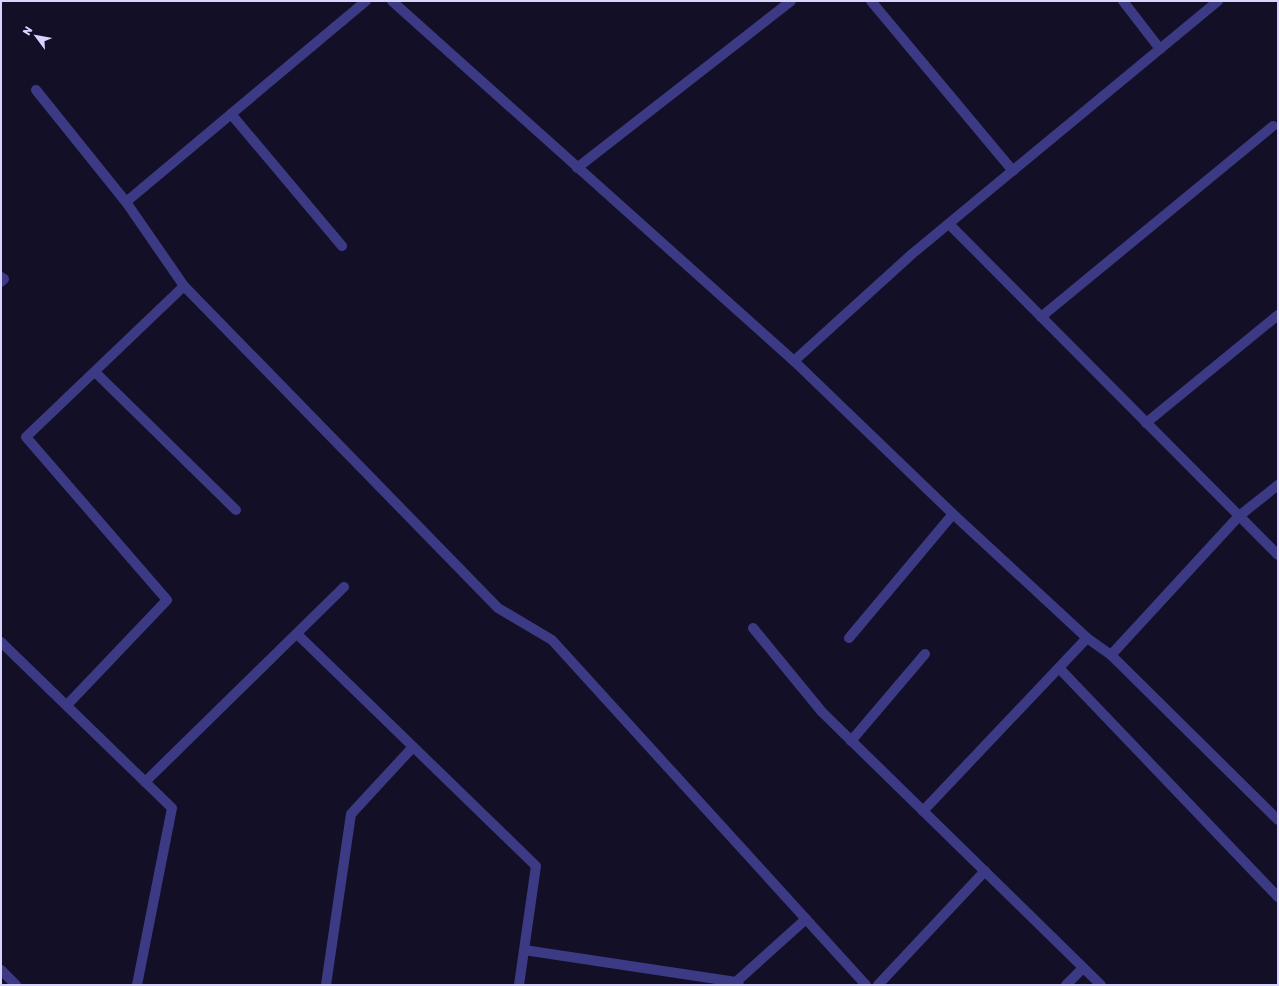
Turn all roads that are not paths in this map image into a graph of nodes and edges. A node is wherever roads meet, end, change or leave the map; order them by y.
1 (366, 1) edge
2 (392, 1) edge
3 (791, 1) edge
4 (871, 1) edge
5 (1123, 1) edge
6 (1218, 1) edge
7 (1160, 49) junction
8 (36, 90) dead end
9 (231, 114) junction
10 (1273, 126) dead end
11 (577, 168) junction
12 (1013, 171) junction
13 (126, 202) junction
14 (949, 224) junction
15 (342, 246) dead end
16 (1, 277) edge
17 (1, 282) edge
18 (184, 286) junction
19 (1278, 315) edge
20 (1041, 317) junction
21 (794, 361) junction
22 (95, 372) junction
23 (1146, 423) junction
24 (1278, 485) edge
25 (236, 510) dead end
26 (953, 514) junction
27 (1238, 516) junction
28 (1278, 555) edge
29 (344, 587) dead end
30 (753, 628) dead end
31 (296, 634) junction
32 (849, 638) dead end
33 (1087, 638) junction
34 (1, 642) edge
35 (925, 654) dead end
36 (1110, 655) junction
37 (1059, 668) junction
38 (67, 705) junction
39 (851, 741) junction
40 (413, 747) junction
41 (145, 782) junction
42 (923, 811) junction
43 (1278, 820) edge
44 (985, 871) junction
45 (1278, 897) edge
46 (806, 919) junction
47 (524, 950) junction
48 (1083, 968) junction
49 (1, 970) edge
50 (738, 984) edge
51 (16, 985) edge
52 (137, 985) edge
53 (326, 985) edge
54 (519, 985) edge
55 (866, 985) edge
56 (878, 985) edge
57 (1066, 985) edge
58 (1101, 985) edge

1 - 9 street
2 - 11 street
3 - 11 street
4 - 12 street
5 - 7 street
6 - 7 street
7 - 12 street
8 - 13 street
9 - 13 street
9 - 15 street
10 - 20 street
11 - 21 street
12 - 14 street
13 - 18 street
14 - 20 street
14 - 21 street
16 - 17 street
18 - 22 street
18 - 46 street
19 - 23 street
20 - 23 street
21 - 26 street
22 - 25 street
22 - 38 street
23 - 27 street
24 - 27 street
26 - 32 street
26 - 33 street
27 - 28 street
27 - 36 street
29 - 31 street
30 - 39 street
31 - 40 street
31 - 41 street
33 - 36 street
33 - 37 street
34 - 38 street
35 - 39 street
36 - 43 street
37 - 42 street
37 - 45 street
38 - 41 street
39 - 42 street
40 - 47 street
40 - 53 street
41 - 52 street
42 - 44 street
44 - 48 street
44 - 56 street
46 - 50 street
46 - 55 street
47 - 50 street
47 - 54 street
48 - 57 street
48 - 58 street
49 - 51 street

